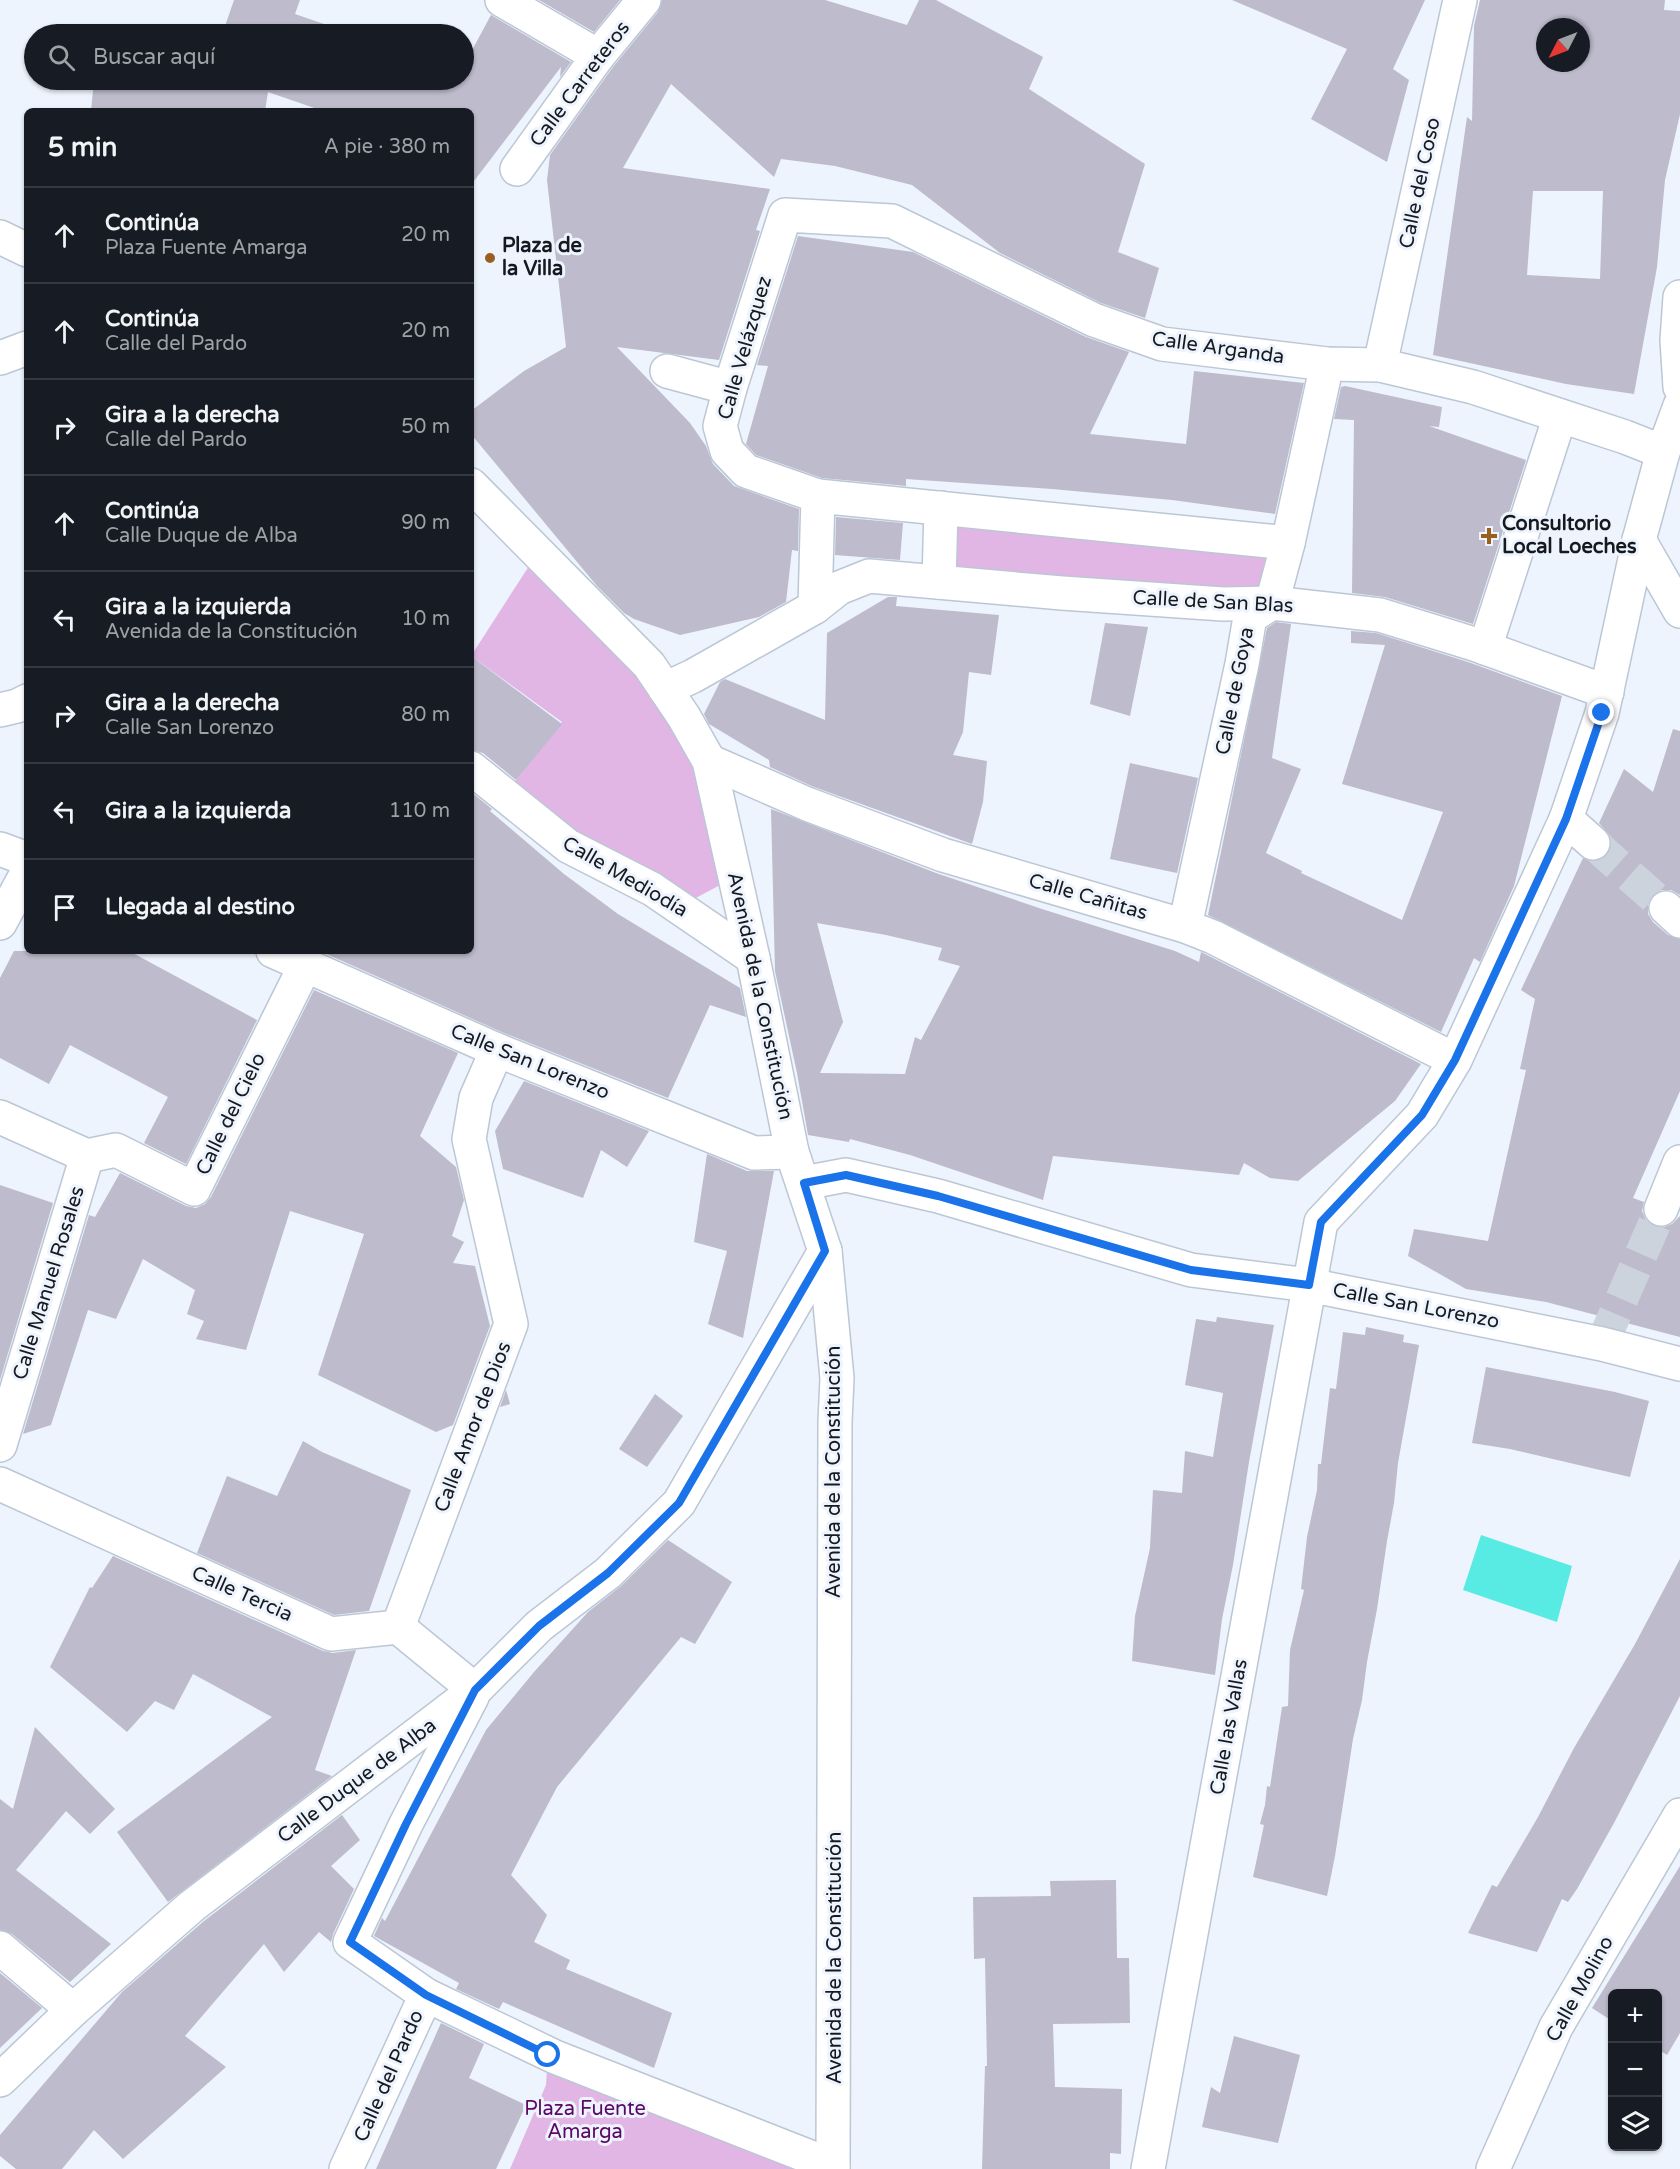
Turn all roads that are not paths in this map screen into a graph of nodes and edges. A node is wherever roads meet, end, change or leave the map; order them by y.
1 (502, 0) edge
2 (645, 0) edge
3 (1460, 0) edge
4 (597, 56) junction
5 (517, 169) dead end
6 (785, 215) joint
7 (0, 237) edge
8 (24, 249) edge
9 (1680, 297) edge
10 (24, 349) edge
11 (0, 357) edge
12 (1327, 363) junction
13 (1380, 365) junction
14 (668, 371) dead end
15 (1680, 387) edge
16 (730, 388) junction
17 (1680, 406) edge
18 (1560, 416) junction
19 (1663, 452) junction
20 (474, 488) edge
21 (818, 496) junction
22 (941, 508) junction
23 (1639, 540) junction
24 (1288, 543) junction
25 (939, 582) junction
26 (1272, 603) junction
27 (815, 607) junction
28 (1680, 611) edge
29 (1485, 648) junction
30 (665, 689) junction
31 (1607, 692) junction
32 (24, 702) edge
33 (0, 710) edge
34 (709, 761) junction
35 (474, 770) edge
36 (1566, 819) junction
37 (1593, 843) tunnel mouth
38 (0, 849) edge
39 (24, 858) edge
40 (24, 879) edge
41 (0, 923) edge
42 (1185, 926) junction
43 (279, 954) edge
44 (753, 958) junction
45 (305, 966) junction
46 (497, 1050) junction
47 (1455, 1060) junction
48 (0, 1117) edge
49 (792, 1152) junction
50 (87, 1156) junction
51 (1680, 1162) edge
52 (804, 1183) junction
53 (1660, 1209) tunnel mouth
54 (825, 1251) junction
55 (1309, 1285) junction
56 (1680, 1364) edge
57 (0, 1445) edge
58 (0, 1484) edge
59 (398, 1627) junction
60 (475, 1690) junction
61 (1680, 1815) edge
62 (0, 1948) edge
63 (426, 1995) junction
64 (73, 2010) junction
65 (0, 2080) edge
66 (833, 2168) edge
67 (346, 2169) edge
68 (1148, 2169) edge
69 (1493, 2169) edge

1 - 4 street
2 - 4 street, Calle Carreteros
3 - 13 street, Calle del Coso
4 - 5 street, Calle Carreteros
6 - 12 street, Calle Arganda
6 - 16 street, Calle Velázquez
7 - 8 street
9 - 15 street
10 - 11 street
12 - 13 street, Calle Arganda
12 - 24 street
13 - 18 street, Calle Arganda
14 - 16 street
16 - 21 street, Calle Velázquez
17 - 19 street, Calle las Vallas
18 - 19 street, Calle Arganda
18 - 29 street
19 - 23 street, Calle las Vallas
20 - 30 street, Avenida de la Constitución
21 - 22 street
21 - 27 street
22 - 24 street
22 - 25 street
23 - 28 street
23 - 31 street, Calle las Vallas
24 - 26 street
25 - 26 street, Calle de San Blas
25 - 27 street, Calle de San Blas
26 - 29 street, Calle de San Blas
26 - 42 street, Calle de Goya
27 - 30 street, Calle de San Blas
29 - 31 street, Calle de San Blas
30 - 34 street, Avenida de la Constitución
31 - 36 street, Calle las Vallas
32 - 33 street
34 - 42 street, Calle Cañitas
34 - 44 street, Avenida de la Constitución
35 - 44 street, Calle Mediodía
36 - 37 street
36 - 47 street, Calle las Vallas
38 - 39 street
40 - 41 street
42 - 47 street, Calle Cañitas
43 - 45 street, Calle San Lorenzo
44 - 49 street, Avenida de la Constitución
45 - 46 street, Calle San Lorenzo
45 - 50 street, Calle del Cielo
46 - 49 street, Calle San Lorenzo
46 - 59 street, Calle Amor de Dios
47 - 55 street, Calle las Vallas
48 - 50 street
49 - 52 street, Avenida de la Constitución
50 - 57 street, Calle Manuel Rosales
51 - 53 street
52 - 54 street, Avenida de la Constitución
52 - 55 street, Calle San Lorenzo
54 - 60 street, Calle Duque de Alba
54 - 66 street, Avenida de la Constitución
55 - 56 street, Calle San Lorenzo
55 - 68 street, Calle las Vallas
58 - 59 street, Calle Tercia
59 - 60 street
60 - 63 street, Calle del Pardo
60 - 64 street, Calle Duque de Alba
61 - 69 street, Calle Molino
62 - 64 street
63 - 66 street
63 - 67 street, Calle del Pardo
64 - 65 street, Calle Duque de Alba

